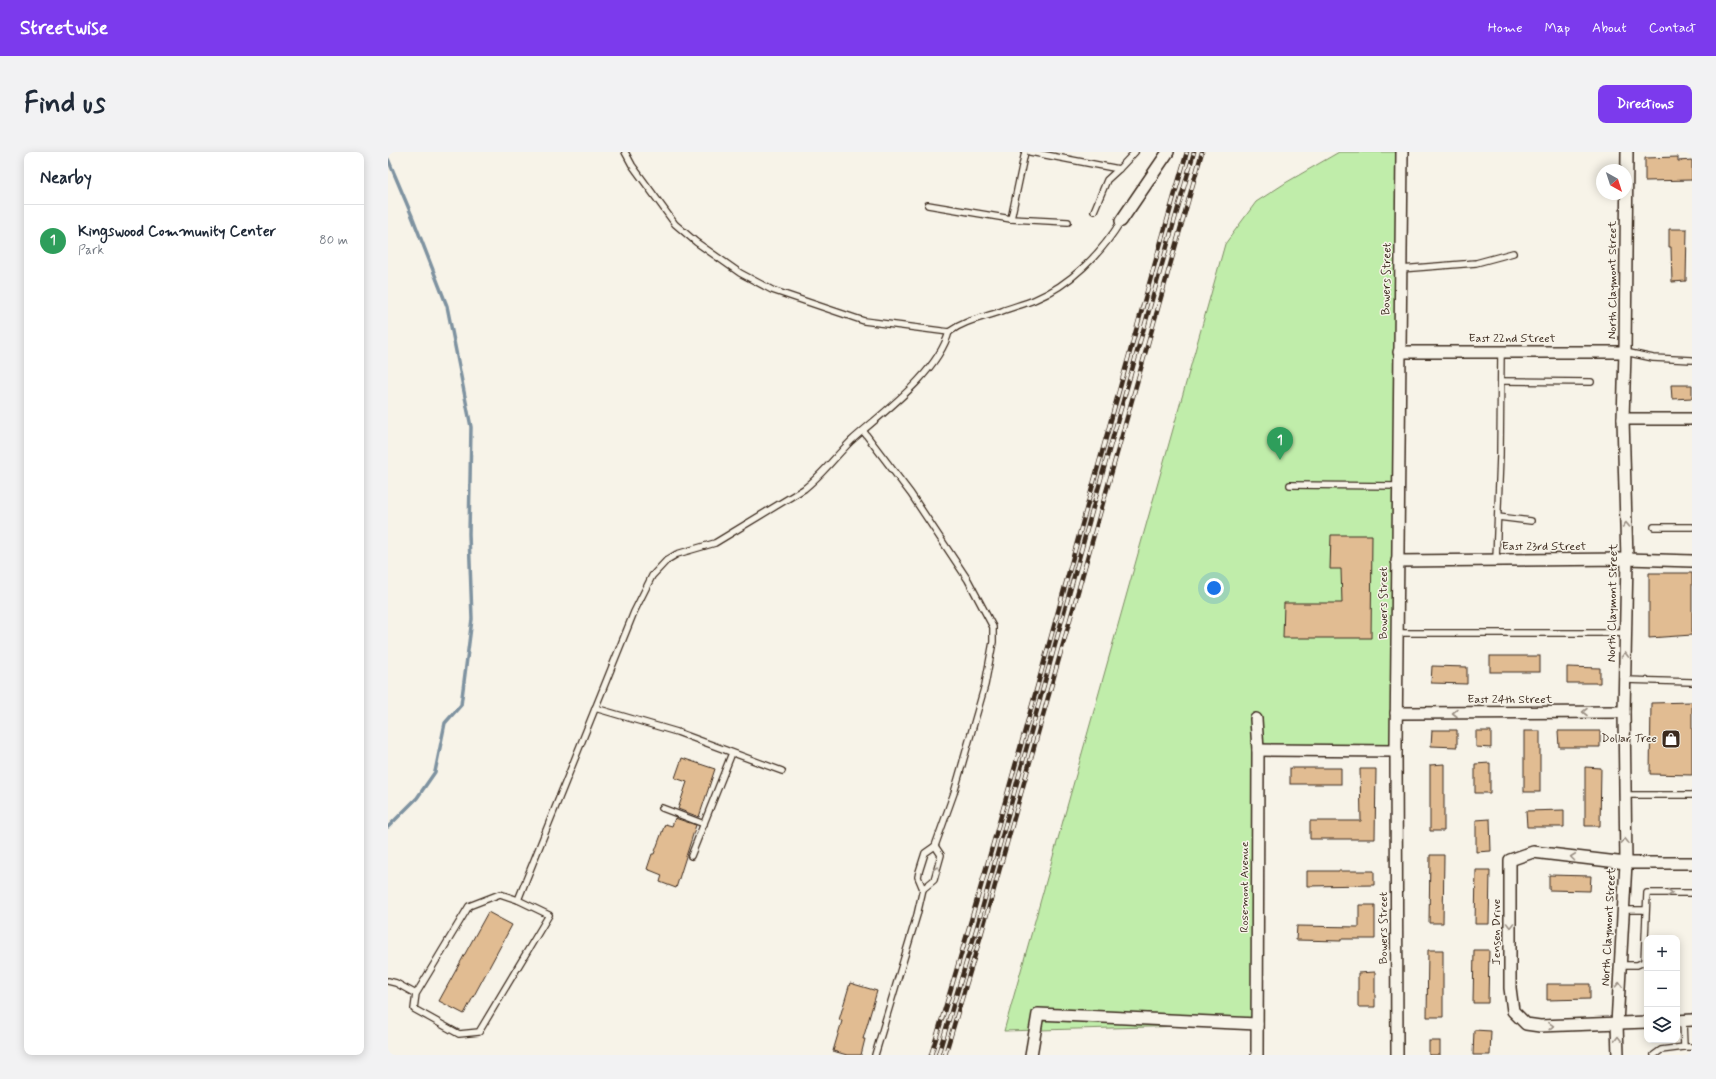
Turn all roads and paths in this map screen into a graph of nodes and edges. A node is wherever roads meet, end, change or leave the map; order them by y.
1 (625, 152) edge
2 (1025, 152) edge
3 (1030, 152) edge
4 (1135, 152) edge
5 (1168, 152) edge
6 (1402, 152) edge
7 (1626, 152) edge
8 (1119, 169) junction
9 (928, 205) dead end
10 (1094, 210) dead end
11 (1011, 219) junction
12 (1121, 221) joint
13 (1068, 222) dead end
14 (1513, 253) dead end
15 (1400, 269) junction
16 (949, 332) junction
17 (1399, 352) junction
18 (1502, 352) junction
19 (1625, 352) junction
20 (1692, 360) edge
21 (1501, 381) junction
22 (1591, 382) dead end
23 (1623, 419) junction
24 (1692, 419) edge
25 (864, 432) junction
26 (1290, 485) dead end
27 (1398, 486) junction
28 (1498, 517) junction
29 (1531, 521) dead end
30 (1654, 527) dead end
31 (1692, 527) edge
32 (1627, 559) junction
33 (1496, 560) junction
34 (1397, 561) junction
35 (1692, 561) edge
36 (1396, 633) junction
37 (1626, 633) junction
38 (1625, 680) junction
39 (1692, 682) edge
40 (595, 708) junction
41 (1624, 712) junction
42 (1396, 713) junction
43 (1256, 719) dead end
44 (1258, 750) junction
45 (1396, 751) junction
46 (732, 753) junction
47 (782, 771) dead end
48 (1625, 795) junction
49 (1692, 795) edge
50 (662, 808) dead end
51 (704, 824) junction
52 (935, 846) junction
53 (691, 856) dead end
54 (1626, 863) junction
55 (1692, 863) edge
56 (923, 889) junction
57 (1692, 893) edge
58 (518, 900) junction
59 (1623, 910) junction
60 (1646, 910) junction
61 (1620, 966) junction
62 (388, 981) edge
63 (416, 994) junction
64 (1684, 1021) edge
65 (1644, 1022) edge
66 (1257, 1024) junction
67 (1617, 1024) junction
68 (1684, 1047) junction
69 (1692, 1047) edge
70 (875, 1055) edge
71 (1031, 1055) edge
72 (1257, 1055) edge
73 (1397, 1055) edge
74 (1618, 1055) edge
75 (1654, 1055) edge

1 - 16 lane
2 - 11 lane
3 - 8 lane
4 - 8 lane
5 - 12 street
6 - 15 street, Bowers Street
7 - 19 street, North Claymont Street
8 - 10 lane
9 - 11 lane
11 - 13 lane
12 - 16 lane
14 - 15 lane
15 - 17 street, Bowers Street
16 - 25 lane
17 - 18 street, East 22nd Street
17 - 27 street, Bowers Street
18 - 19 street, East 22nd Street
18 - 21 lane
19 - 20 lane
19 - 23 street, North Claymont Street
21 - 22 lane
21 - 28 lane
23 - 24 street
32 -> 23 street, North Claymont Street
25 - 40 lane
25 - 52 lane
26 - 27 lane
27 - 34 street, Bowers Street
28 - 29 lane
28 - 33 lane
30 - 31 lane
32 - 33 street, East 23rd Street
32 - 35 street, East 23rd Street
32 - 37 street, North Claymont Street
33 - 34 street, East 23rd Street
34 - 36 street, Bowers Street
36 - 37 lane
36 - 42 street, Bowers Street
38 -> 37 street, North Claymont Street
38 - 39 lane
38 - 41 street, North Claymont Street
40 - 46 lane
40 - 58 lane
41 -> 42 street, East 24th Street
41 - 48 street, North Claymont Street
42 - 45 street, Bowers Street
43 - 44 street, Rosemont Avenue
44 - 45 street
44 - 66 street, Rosemont Avenue
45 - 73 street, Bowers Street
46 - 47 lane
46 - 51 lane
48 - 49 lane
54 -> 48 street, North Claymont Street
50 - 51 lane
51 - 53 lane
52 - 56 lane
56 -> 52 lane
54 - 55 street
54 - 59 street, North Claymont Street
54 -> 67 street, Jensen Drive
56 - 70 lane
60 -> 57 lane
58 - 63 lane
58 - 63 lane
59 - 60 lane
59 - 61 street, North Claymont Street
60 - 61 lane
67 -> 61 street, North Claymont Street
62 - 63 lane
64 - 68 lane
65 - 67 street
66 - 71 street
66 - 72 street, Rosemont Avenue
74 -> 67 street, North Claymont Street
68 - 69 lane
68 - 75 lane

